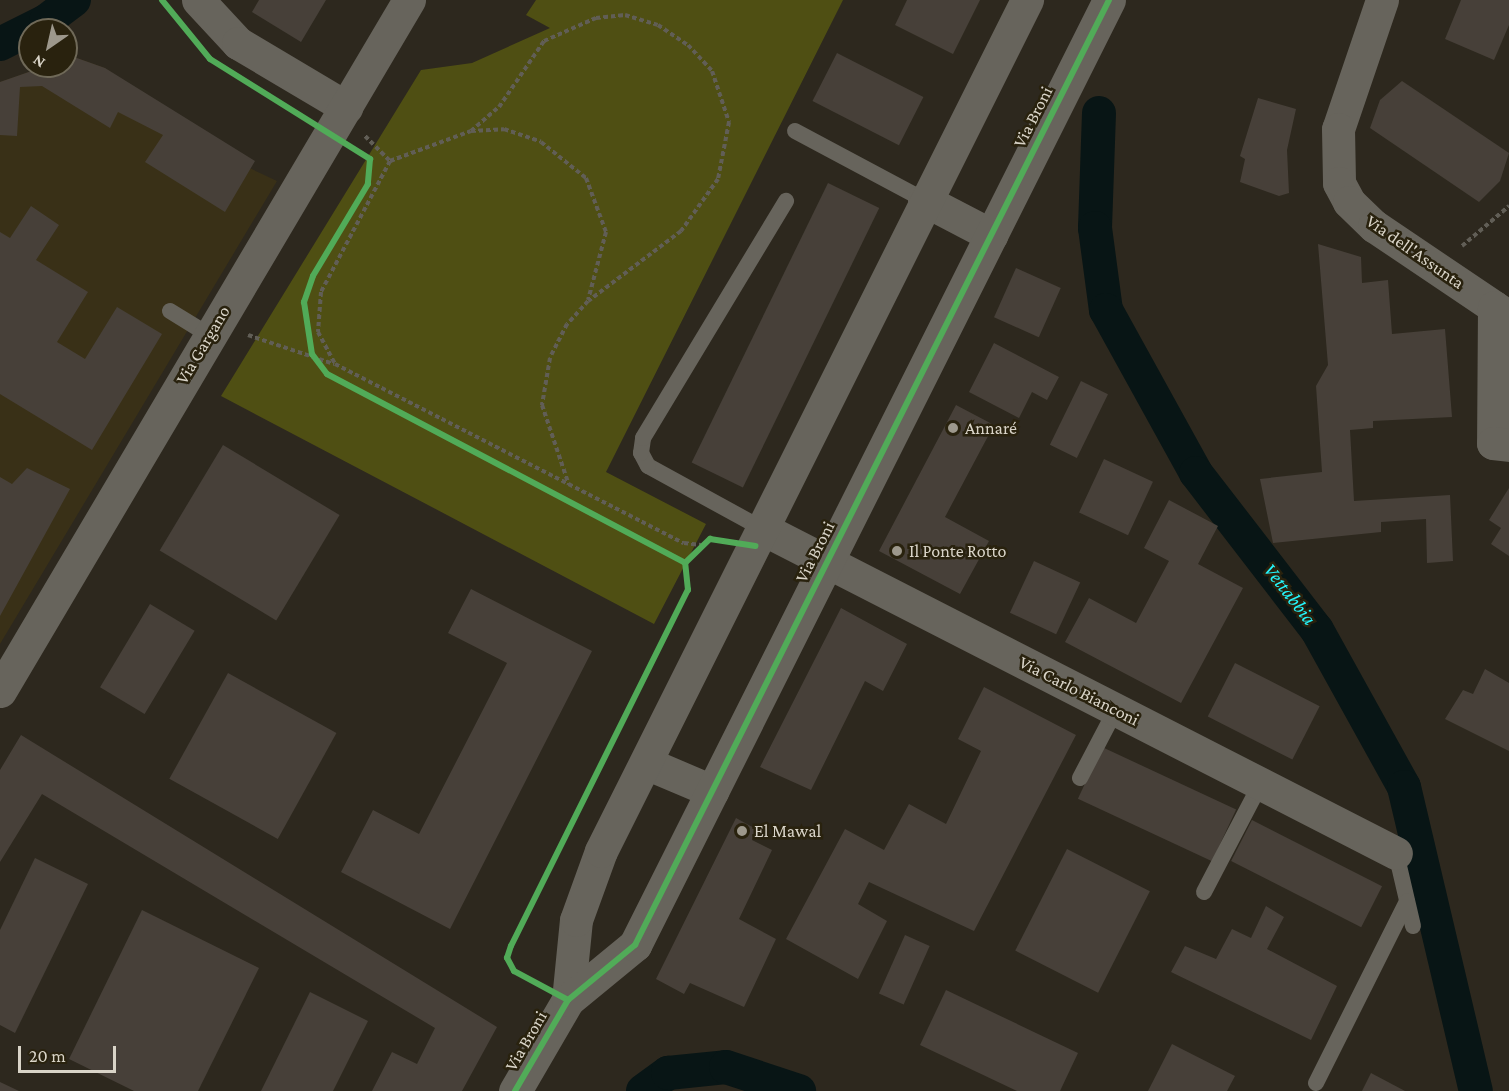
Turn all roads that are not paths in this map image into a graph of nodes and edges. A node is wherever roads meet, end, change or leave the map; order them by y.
1 (198, 0) edge
2 (409, 0) edge
3 (1027, 0) edge
4 (1109, 0) edge
5 (1382, 0) edge
6 (353, 119) junction
7 (795, 131) dead end
8 (924, 200) junction
9 (786, 201) dead end
10 (992, 235) junction
11 (170, 311) dead end
12 (1502, 312) edge
13 (208, 335) junction
14 (1509, 445) edge
15 (759, 538) junction
16 (826, 564) junction
17 (0, 691) edge
18 (1116, 709) junction
19 (646, 763) junction
20 (1080, 778) dead end
21 (1260, 785) junction
22 (712, 791) junction
23 (1396, 853) joint
24 (1204, 892) dead end
25 (1407, 901) junction
26 (1413, 927) dead end
27 (568, 1000) junction
28 (1316, 1083) dead end
29 (514, 1091) edge

1 - 6 street
2 - 6 street, Via Gargano
3 - 8 street, Via Broni
4 - 10 street, Via Broni
5 - 12 street, Via dell'Assunta
6 - 13 street, Via Gargano
7 - 8 lane
8 - 10 street
8 - 15 street, Via Broni
9 - 15 lane
10 - 16 street, Via Broni
11 - 13 lane
12 - 14 street
13 - 17 street, Via Gargano
15 - 16 street, Via Carlo Bianconi
15 - 19 street, Via Broni
16 - 18 street, Via Carlo Bianconi
16 - 22 street, Via Broni
18 - 20 lane
18 - 21 street, Via Carlo Bianconi
19 - 22 street
19 - 27 street, Via Broni
21 - 23 street, Via Carlo Bianconi
21 - 24 lane
22 - 27 street, Via Broni
23 - 25 lane
25 - 26 lane
25 - 28 lane
27 - 29 street, Via Broni

